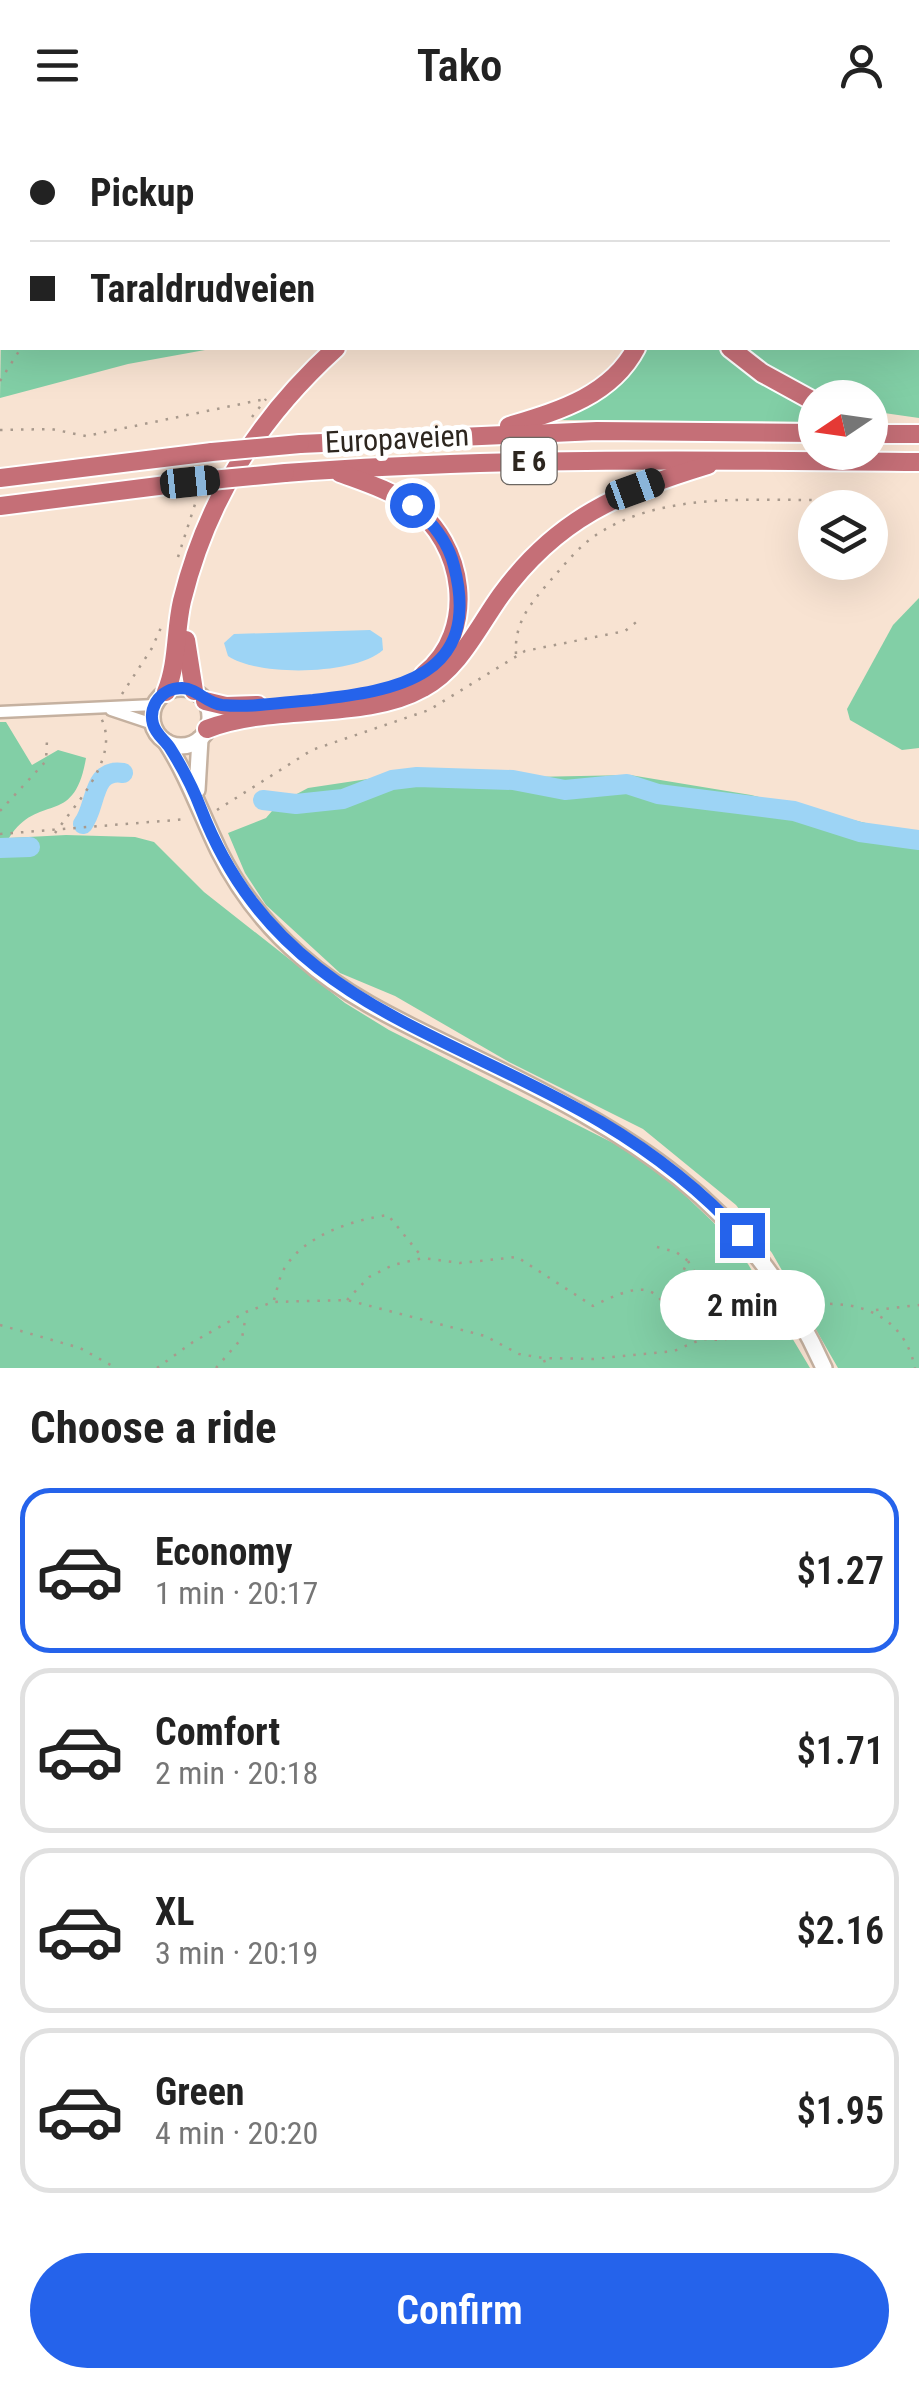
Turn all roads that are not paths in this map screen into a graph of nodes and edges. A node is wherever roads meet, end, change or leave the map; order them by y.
1 (338, 350) edge
2 (338, 350) edge
3 (635, 350) edge
4 (733, 350) edge
5 (798, 393) edge
6 (888, 426) edge
7 (798, 433) edge
8 (484, 434) junction
9 (913, 434) edge
10 (728, 459) junction
11 (919, 462) edge
12 (330, 470) junction
13 (0, 478) edge
14 (0, 506) edge
15 (200, 696) junction
16 (161, 698) junction
17 (110, 710) junction
18 (0, 712) edge
19 (153, 724) junction
20 (204, 734) junction
21 (166, 742) junction
22 (197, 799) junction
23 (824, 1368) edge

1 - 15 highway
2 - 16 highway
3 - 8 highway, E 6
4 - 5 highway
6 - 9 highway
7 - 8 highway, Europaveien / E 6
8 - 13 highway, Europaveien / E 6, bridge
10 - 11 highway, Europaveien / E 6
10 - 12 highway, Europaveien / E 6
10 - 20 highway, E 6
12 - 14 highway, Europaveien / E 6, bridge
12 - 15 highway, E 6
15 - 16 main road
15 - 20 main road
16 - 17 street
16 - 19 main road
17 - 18 street
17 - 19 street
19 - 21 main road
20 - 21 main road
20 - 22 main road
21 - 22 main road
22 - 23 main road

